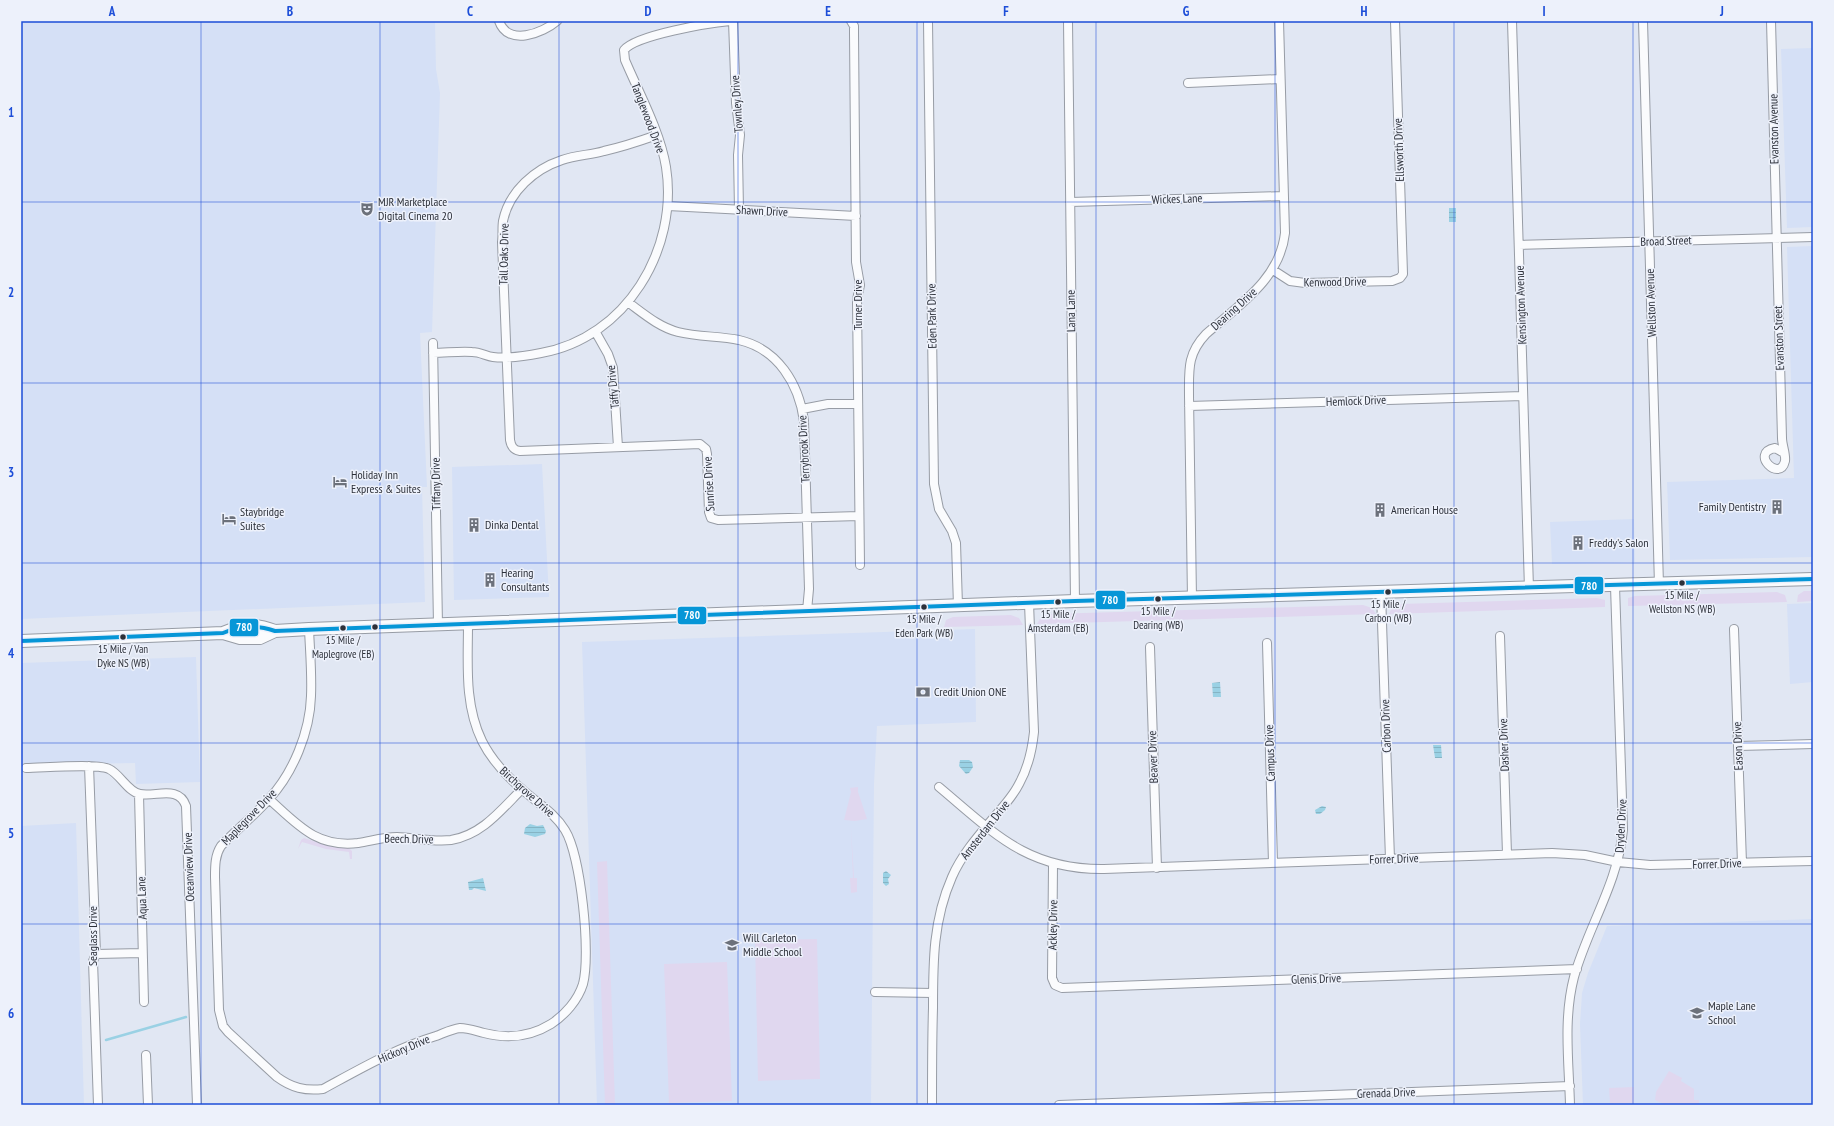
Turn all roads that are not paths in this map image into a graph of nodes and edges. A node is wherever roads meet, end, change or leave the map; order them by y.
1 (499, 21) edge
2 (557, 21) edge
3 (730, 21) edge
4 (733, 21) edge
5 (851, 21) edge
6 (928, 21) edge
7 (1068, 21) edge
8 (1279, 21) edge
9 (1395, 21) edge
10 (1512, 21) edge
11 (1642, 21) edge
12 (1771, 21) edge
13 (1280, 79) junction
14 (1188, 83) dead end
15 (657, 135) junction
16 (1284, 196) junction
17 (1070, 202) junction
18 (668, 206) junction
19 (739, 210) junction
20 (856, 216) junction
21 (1813, 237) edge
22 (1776, 238) junction
23 (1649, 241) junction
24 (1519, 245) junction
25 (1273, 270) junction
26 (1400, 278) joint
27 (629, 303) junction
28 (595, 331) junction
29 (433, 343) dead end
30 (433, 353) junction
31 (507, 357) junction
32 (1524, 396) junction
33 (858, 404) junction
34 (1189, 406) junction
35 (802, 409) junction
36 (1782, 438) junction
37 (618, 447) junction
38 (513, 448) joint
39 (1772, 449) junction
40 (1784, 453) junction
41 (859, 516) junction
42 (807, 517) junction
43 (860, 565) dead end
44 (1813, 579) edge
45 (1659, 585) junction
46 (1615, 586) junction
47 (1528, 589) junction
48 (1381, 593) junction
49 (1192, 599) junction
50 (1075, 601) junction
51 (1029, 603) junction
52 (958, 606) junction
53 (808, 611) junction
54 (468, 624) junction
55 (438, 625) junction
56 (309, 629) junction
57 (1734, 629) dead end
58 (1500, 636) dead end
59 (21, 640) edge
60 (1266, 643) dead end
61 (1150, 647) dead end
62 (1813, 744) edge
63 (1738, 746) junction
64 (89, 766) junction
65 (26, 768) dead end
66 (939, 787) dead end
67 (522, 789) junction
68 (139, 794) junction
69 (269, 799) junction
70 (986, 826) junction
71 (1507, 854) junction
72 (1390, 859) junction
73 (1813, 861) edge
74 (1618, 862) junction
75 (1273, 863) junction
76 (1742, 863) junction
77 (1053, 864) junction
78 (1156, 868) junction
79 (142, 953) junction
80 (96, 954) junction
81 (1577, 969) junction
82 (583, 984) joint
83 (1055, 985) joint
84 (875, 992) dead end
85 (933, 993) junction
86 (144, 1002) dead end
87 (228, 1032) joint
88 (146, 1055) dead end
89 (1570, 1086) junction
90 (98, 1105) edge
91 (148, 1105) edge
92 (197, 1105) edge
93 (932, 1105) edge
94 (1059, 1105) edge
95 (1570, 1105) edge

1 - 2 street
3 - 15 street, Tanglewood Drive
4 - 19 street, Townley Drive
5 - 20 street, Turner Drive
6 - 52 street, Eden Park Drive
7 - 17 street, Lana Lane
8 - 13 street, Dearing Drive
9 - 26 street, Ellsworth Drive
10 - 24 street, Kensington Avenue
11 - 23 street, Wellston Avenue
12 - 22 street, Evanston Avenue
13 - 14 street
13 - 16 street, Dearing Drive
15 - 18 street, Tanglewood Drive
15 - 31 street, Tall Oaks Drive
16 - 17 street, Wickes Lane
16 - 25 street, Dearing Drive
17 - 50 street, Lana Lane
18 - 19 street, Shawn Drive
18 - 27 street, Tanglewood Drive
19 - 20 street, Shawn Drive
20 - 33 street, Turner Drive
21 - 22 street, Broad Street
22 - 23 street, Broad Street
22 - 36 street, Evanston Street
23 - 24 street, Broad Street
23 - 45 street, Wellston Avenue
24 - 32 street, Kensington Avenue
25 - 26 street, Kenwood Drive
25 - 34 street, Dearing Drive
27 - 28 street, Tanglewood Drive
27 - 35 street, Terrybrook Drive
28 - 31 street, Tanglewood Drive
28 - 37 street, Taffy Drive
29 - 30 street, Tiffany Drive
30 - 31 street, Tanglewood Drive
30 - 55 street, Tiffany Drive
31 - 38 street, Tall Oaks Drive
32 - 34 street, Hemlock Drive
32 - 47 street, Kensington Avenue
33 - 35 street
33 - 41 street, Turner Drive
34 - 49 street, Dearing Drive
35 - 42 street, Terrybrook Drive
36 - 39 street
36 - 40 street, Evanston Street
37 - 38 street, Sunrise Drive
37 - 42 street, Sunrise Drive
39 - 40 street
39 - 40 street
41 - 42 street, Sunrise Drive
41 - 43 street, Turner Drive
42 - 53 street, Terrybrook Drive
44 - 45 main road
45 - 46 main road
46 - 47 main road
46 - 74 street, Dryden Drive
47 - 48 main road
48 - 49 main road
48 - 72 street, Carbon Drive
49 - 50 main road
50 - 51 main road
51 - 52 main road
51 - 70 street, Amsterdam Drive
52 - 53 main road
53 - 54 main road
54 - 55 main road
54 - 67 street, Birchgrove Drive
55 - 56 main road
56 - 59 main road
56 - 69 street, Maplegrove Drive
57 - 63 street, Eason Drive
58 - 71 street, Dasher Drive
60 - 75 street, Campus Drive
61 - 78 street, Beaver Drive
62 - 63 street
63 - 76 street, Eason Drive
64 - 65 street
64 - 68 street
64 - 80 street, Seaglass Drive
66 - 70 street, Forrer Drive
67 - 69 street, Beech Drive
67 - 82 street, Birchgrove Drive
68 - 79 street, Aqua Lane
68 - 92 street, Oceanview Drive
69 - 87 street, Maplegrove Drive
70 - 77 street, Forrer Drive
70 - 85 street, Amsterdam Drive
71 - 72 street, Forrer Drive
71 - 74 street, Forrer Drive
72 - 75 street, Forrer Drive
73 - 76 street, Forrer Drive
74 - 76 street, Forrer Drive
74 - 81 street, Dryden Drive
75 - 78 street, Forrer Drive
77 - 78 street, Forrer Drive
77 - 83 street, Ackley Drive
79 - 80 street
79 - 86 street, Aqua Lane
80 - 90 street, Seaglass Drive
81 - 83 street, Glenis Drive
81 - 89 street, Dryden Drive
82 - 87 street, Hickory Drive
84 - 85 street
85 - 93 street, Amsterdam Drive
88 - 91 street
89 - 94 street, Grenada Drive
89 - 95 street, Dryden Drive

